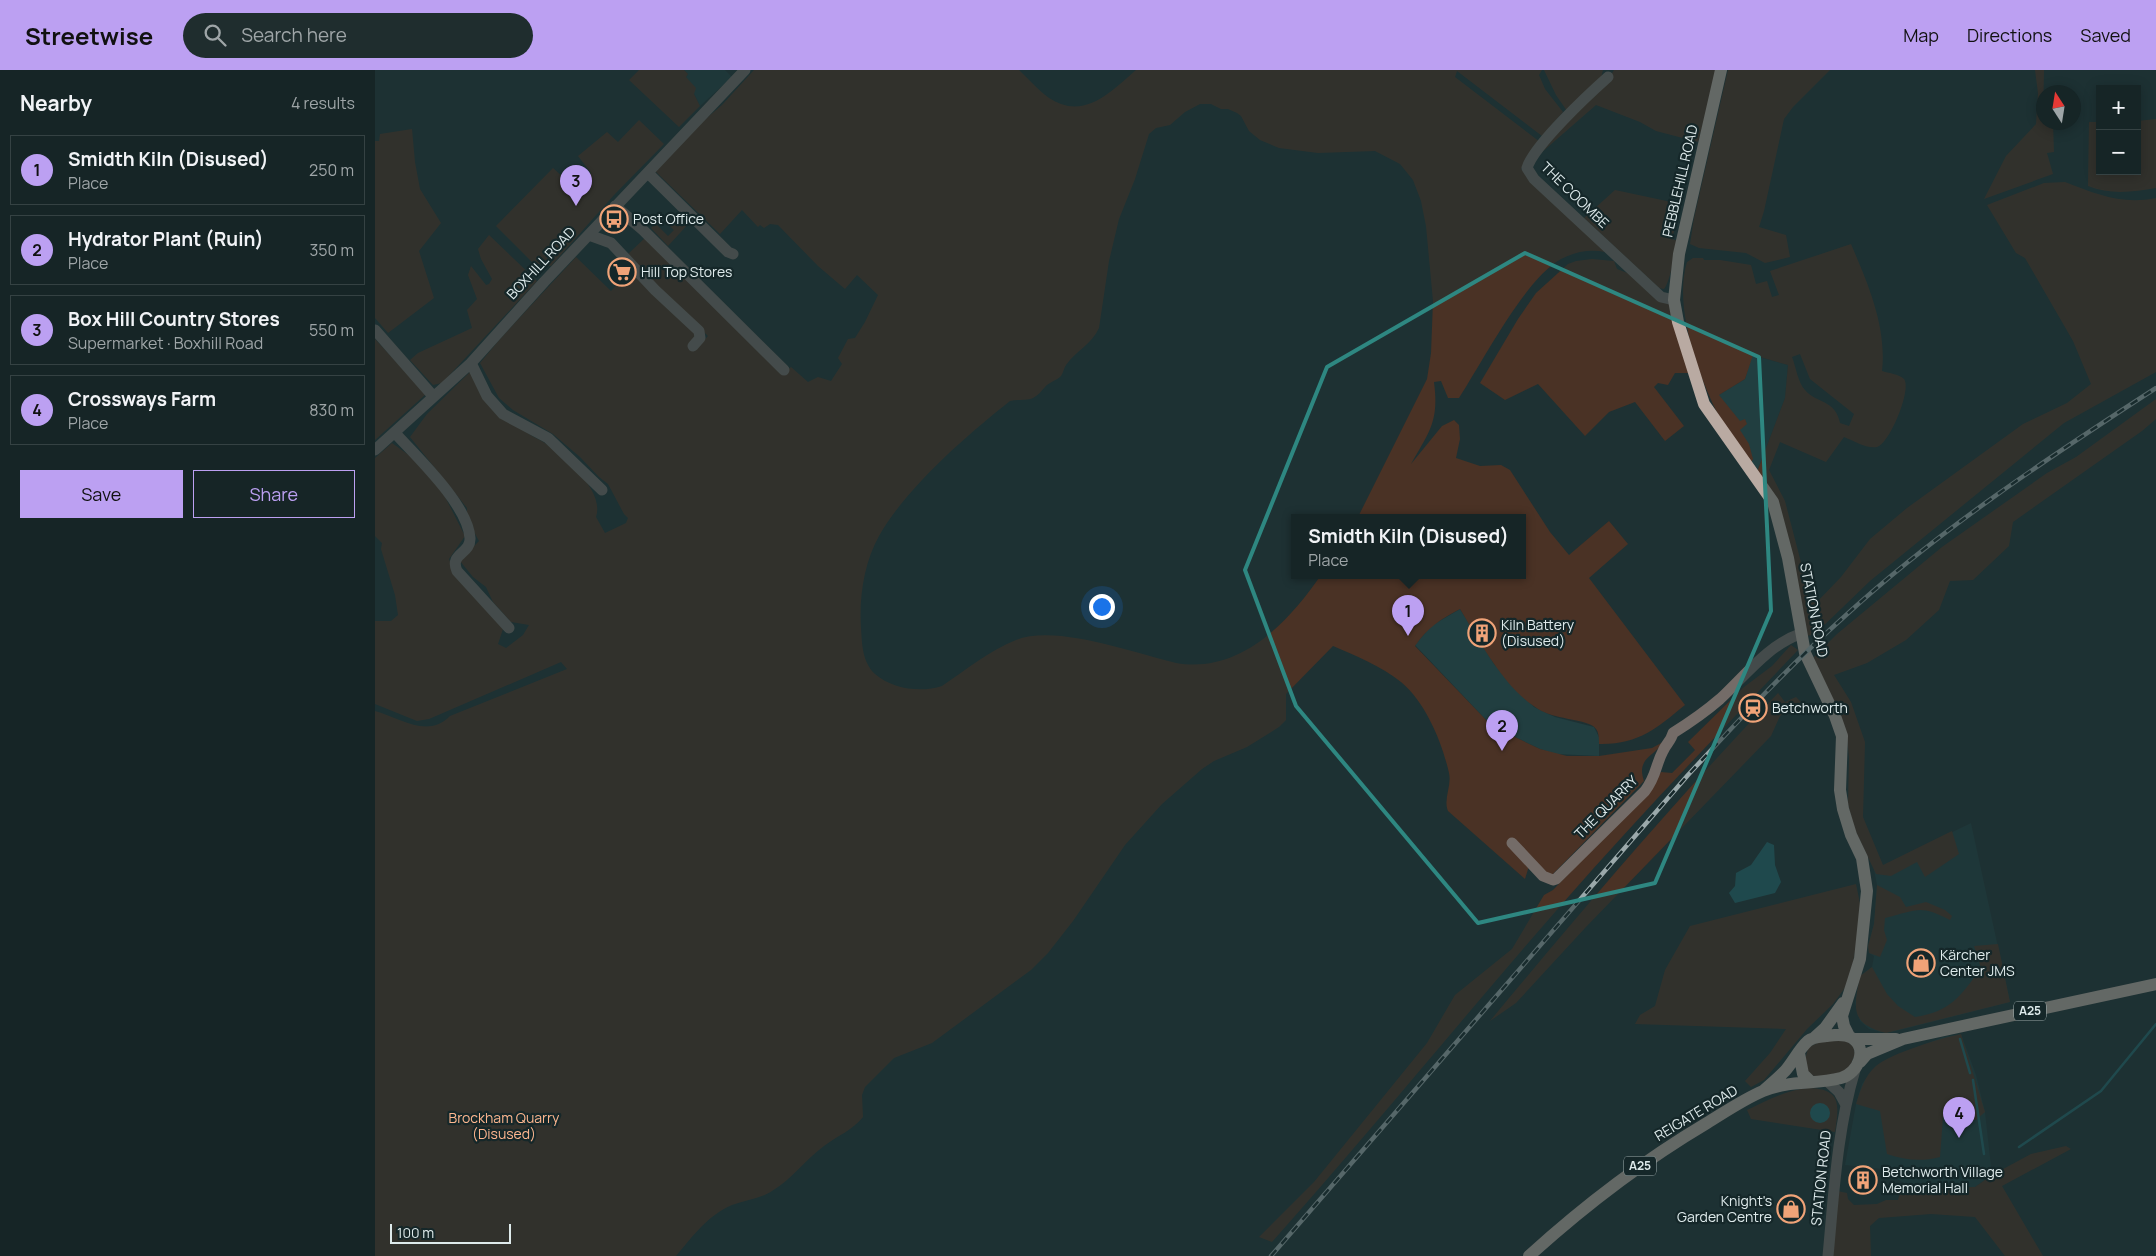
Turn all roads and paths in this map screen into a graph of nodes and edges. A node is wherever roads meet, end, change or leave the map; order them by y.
1 (745, 70) edge
2 (1721, 70) edge
3 (1608, 76) dead end
4 (648, 173) junction
5 (615, 206) junction
6 (589, 234) junction
7 (733, 254) dead end
8 (1674, 300) junction
9 (375, 330) edge
10 (693, 346) dead end
11 (471, 363) junction
12 (784, 370) dead end
13 (433, 396) junction
14 (395, 433) junction
15 (375, 450) edge
16 (602, 490) dead end
17 (509, 628) dead end
18 (1801, 634) junction
19 (1512, 843) dead end
20 (2156, 984) edge
21 (1845, 1000) junction
22 (1814, 1038) junction
23 (1851, 1038) junction
24 (1903, 1039) junction
25 (1799, 1053) junction
26 (1857, 1066) junction
27 (1810, 1081) junction
28 (1827, 1082) junction
29 (1763, 1091) junction
30 (1845, 1103) junction
31 (1529, 1256) edge
32 (1828, 1256) edge

1 - 4 street, BOXHILL ROAD
2 - 8 main road, PEBBLEHILL ROAD
3 - 8 street, THE COOMBE
4 - 5 street, BOXHILL ROAD
4 - 7 street
5 - 6 street, BOXHILL ROAD
5 - 12 street
6 - 10 street
6 - 11 street, BOXHILL ROAD
8 - 18 main road, STATION ROAD
9 - 13 street
11 - 13 street, BOXHILL ROAD
11 - 16 street
13 - 14 street, BOXHILL ROAD
14 - 15 street, BOXHILL ROAD
14 - 17 street
18 - 19 street, THE QUARRY
18 - 21 main road, STATION ROAD
20 - 24 main road, A25
21 - 22 main road, STATION ROAD
21 - 23 main road, STATION ROAD
22 - 23 main road
22 - 25 main road
23 - 24 main road, A25
23 - 26 main road
24 - 26 main road, A25
25 - 27 main road
25 - 29 main road, REIGATE ROAD / A25
26 - 28 main road
26 - 30 street, STATION ROAD
27 - 28 main road
27 - 29 main road, REIGATE ROAD / A25
28 - 30 street
29 - 31 main road, REIGATE ROAD / A25
30 - 32 street, STATION ROAD

